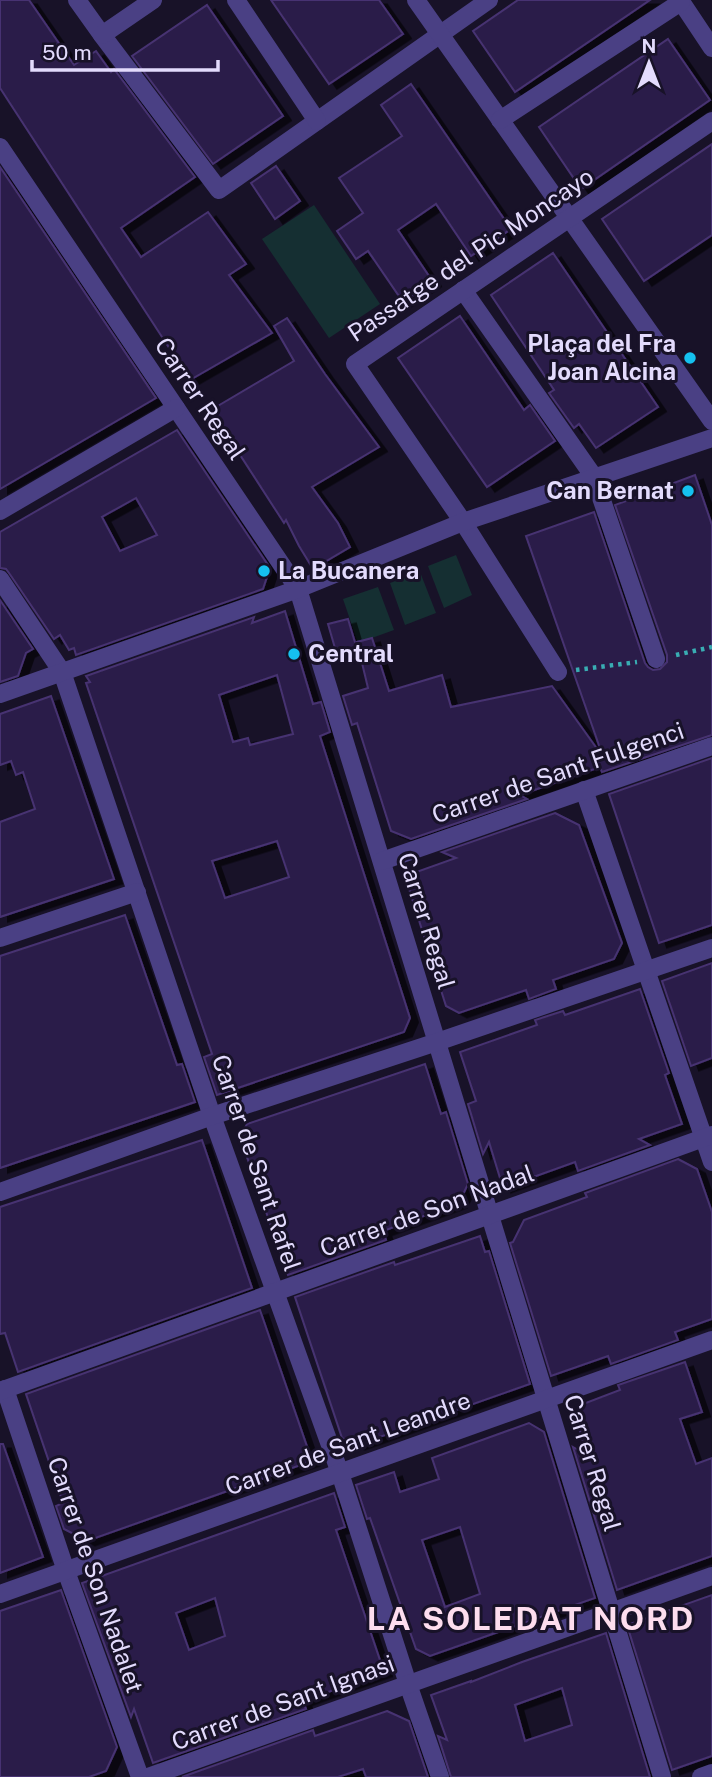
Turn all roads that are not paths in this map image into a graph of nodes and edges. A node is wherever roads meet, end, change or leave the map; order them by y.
1 (77, 0) edge
2 (153, 0) edge
3 (236, 0) edge
4 (416, 0) edge
5 (489, 0) edge
6 (680, 1) edge
7 (102, 35) junction
8 (441, 35) junction
9 (712, 48) edge
10 (500, 120) junction
11 (317, 121) junction
12 (712, 121) edge
13 (0, 147) edge
14 (569, 218) junction
15 (463, 290) junction
16 (176, 408) junction
17 (712, 421) edge
18 (712, 438) edge
19 (594, 477) junction
20 (0, 511) edge
21 (463, 522) junction
22 (0, 579) edge
23 (298, 589) junction
24 (656, 659) dead end
25 (62, 672) junction
26 (558, 672) dead end
27 (0, 694) edge
28 (712, 746) edge
29 (584, 790) junction
30 (382, 861) junction
31 (136, 892) junction
32 (0, 938) edge
33 (712, 948) edge
34 (646, 970) junction
35 (437, 1042) junction
36 (212, 1116) junction
37 (708, 1137) edge
38 (712, 1161) edge
39 (0, 1192) edge
40 (490, 1215) junction
41 (275, 1292) junction
42 (712, 1340) edge
43 (2, 1390) edge
44 (546, 1399) junction
45 (340, 1474) junction
46 (66, 1571) junction
47 (712, 1576) edge
48 (0, 1594) edge
49 (612, 1612) junction
50 (408, 1684) junction
51 (712, 1773) edge
52 (140, 1777) edge
53 (148, 1777) edge
54 (440, 1777) edge
55 (662, 1777) edge
56 (701, 1777) edge

1 - 7 street
2 - 7 street
3 - 11 street
4 - 8 street
5 - 8 street
6 - 9 street
6 - 10 street
7 - 11 street
8 - 10 street
8 - 11 street
10 - 14 street
12 - 14 street, Passatge del Pic Moncayo
13 - 16 street, Carrer Regal
14 - 15 street, Passatge del Pic Moncayo
14 - 17 street
15 - 19 street
15 - 21 street, Passatge del Pic Moncayo
16 - 20 street
16 - 23 street, Carrer Regal
18 - 19 street
19 - 21 street
19 - 24 street
21 - 23 street
21 - 26 street, Passatge del Pic Moncayo
22 - 25 street, Carrer de Sant Rafel
23 - 25 street
23 - 30 street, Carrer Regal
25 - 27 street
25 - 31 street, Carrer de Sant Rafel
28 - 29 street, Carrer de Sant Fulgenci
29 - 30 street, Carrer de Sant Fulgenci
29 - 34 street
30 - 35 street, Carrer Regal
31 - 32 street
31 - 36 street, Carrer de Sant Rafel
33 - 34 street
34 - 35 street
34 - 37 street
35 - 36 street
35 - 40 street, Carrer Regal
36 - 39 street
36 - 41 street, Carrer de Sant Rafel
37 - 38 street
37 - 40 street, Carrer de Son Nadal
40 - 41 street, Carrer de Son Nadal
40 - 44 street, Carrer Regal
41 - 43 street, Carrer de Son Nadal
41 - 45 street, Carrer de Sant Rafel
42 - 44 street, Carrer de Sant Leandre
43 - 46 street, Carrer de Son Nadalet
44 - 45 street, Carrer de Sant Leandre
44 - 49 street, Carrer Regal
45 - 46 street, Carrer de Sant Leandre
45 - 50 street, Carrer de Sant Rafel
46 - 48 street, Carrer de Sant Leandre
46 - 52 street, Carrer de Son Nadalet
47 - 49 street, Carrer de Sant Ignasi
49 - 50 street, Carrer de Sant Ignasi
49 - 55 street, Carrer Regal
50 - 53 street, Carrer de Sant Ignasi
50 - 54 street, Carrer de Sant Rafel
51 - 56 street

